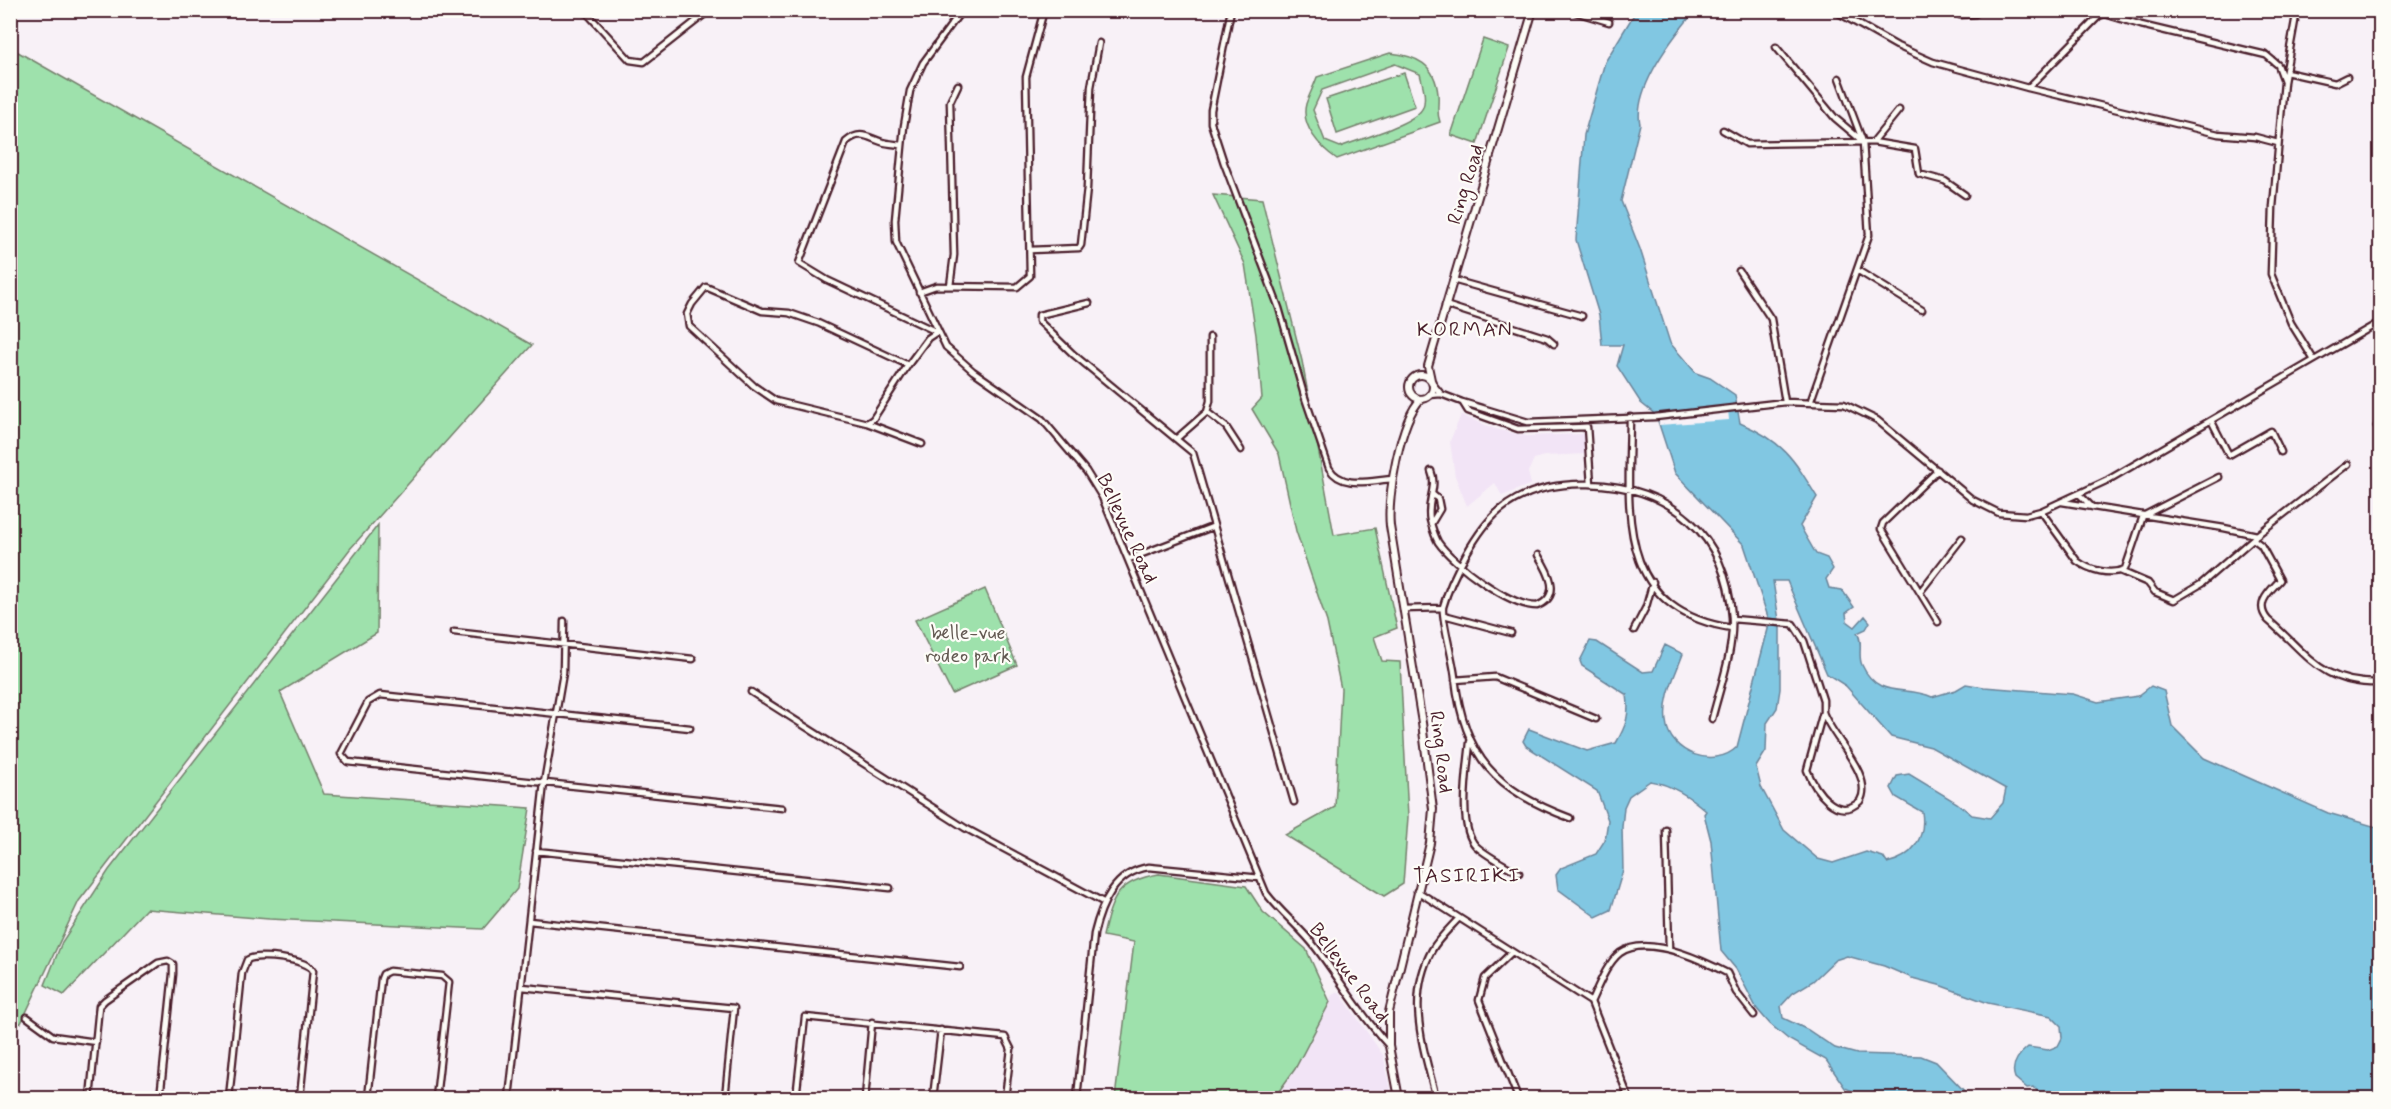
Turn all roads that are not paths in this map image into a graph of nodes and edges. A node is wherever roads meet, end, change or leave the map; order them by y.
1 (584, 10) edge
2 (710, 10) edge
3 (962, 10) edge
4 (1044, 10) edge
5 (1231, 10) edge
6 (1533, 10) edge
7 (1569, 10) edge
8 (1954, 10) edge
9 (1981, 10) edge
10 (2100, 10) edge
11 (2296, 10) edge
12 (1837, 12) dead end
13 (2105, 14) junction
14 (1609, 22) dead end
15 (1099, 43) dead end
16 (1776, 47) dead end
17 (2286, 72) junction
18 (2347, 77) dead end
19 (1839, 78) dead end
20 (2284, 82) junction
21 (958, 85) dead end
22 (2028, 88) junction
23 (1899, 110) dead end
24 (1724, 130) dead end
25 (1863, 142) junction
26 (1873, 142) junction
27 (2278, 143) junction
28 (902, 145) junction
29 (1965, 195) dead end
30 (1030, 250) junction
31 (1857, 270) junction
32 (1739, 271) dead end
33 (1453, 280) junction
34 (950, 286) junction
35 (919, 292) junction
36 (1089, 303) dead end
37 (1445, 305) junction
38 (1922, 310) dead end
39 (1582, 316) dead end
40 (2380, 322) edge
41 (937, 332) junction
42 (1210, 337) dead end
43 (1554, 344) dead end
44 (2314, 360) junction
45 (908, 364) junction
46 (1428, 366) junction
47 (1418, 375) junction
48 (1431, 382) junction
49 (1441, 393) junction
50 (1411, 394) junction
51 (1429, 395) junction
52 (1421, 399) junction
53 (1462, 402) junction
54 (1785, 402) junction
55 (1810, 403) junction
56 (1413, 410) junction
57 (1207, 412) junction
58 (1630, 417) junction
59 (1510, 418) junction
60 (2380, 418) edge
61 (1581, 419) junction
62 (1557, 420) junction
63 (1544, 421) junction
64 (1529, 422) junction
65 (2212, 422) junction
66 (867, 423) junction
67 (1508, 425) junction
68 (2377, 426) dead end
69 (1581, 427) junction
70 (1560, 428) junction
71 (1528, 430) junction
72 (1545, 430) junction
73 (1176, 439) junction
74 (922, 444) dead end
75 (1240, 450) dead end
76 (2281, 452) dead end
77 (2348, 464) dead end
78 (1938, 470) junction
79 (1431, 471) dead end
80 (2218, 477) dead end
81 (1393, 479) junction
82 (1591, 484) junction
83 (1629, 488) junction
84 (1432, 494) junction
85 (2079, 494) junction
86 (2062, 502) junction
87 (2092, 507) junction
88 (2041, 511) junction
89 (2143, 516) junction
90 (1431, 524) junction
91 (1212, 527) junction
92 (2255, 537) junction
93 (1962, 538) dead end
94 (1538, 555) dead end
95 (2083, 557) dead end
96 (1129, 559) junction
97 (2080, 563) junction
98 (1463, 564) junction
99 (2120, 571) junction
100 (1653, 582) junction
101 (1920, 592) junction
102 (1443, 608) junction
103 (1404, 609) junction
104 (1444, 615) junction
105 (1732, 620) junction
106 (564, 621) dead end
107 (1938, 622) dead end
108 (1732, 628) junction
109 (1634, 630) dead end
110 (454, 632) dead end
111 (1511, 633) dead end
112 (564, 646) junction
113 (693, 659) dead end
114 (1455, 680) junction
115 (2380, 683) edge
116 (751, 693) dead end
117 (1823, 712) junction
118 (555, 714) junction
119 (1596, 719) dead end
120 (1712, 719) dead end
121 (690, 728) dead end
122 (1470, 742) junction
123 (543, 783) junction
124 (1294, 802) dead end
125 (782, 808) dead end
126 (1570, 818) dead end
127 (1666, 830) dead end
128 (536, 851) junction
129 (1519, 873) dead end
130 (1260, 878) junction
131 (890, 888) dead end
132 (1417, 891) junction
133 (1103, 902) junction
134 (1459, 918) junction
135 (530, 921) junction
136 (1669, 949) junction
137 (1512, 952) junction
138 (960, 967) dead end
139 (522, 987) junction
140 (1591, 1002) junction
141 (1754, 1016) dead end
142 (27, 1017) dead end
143 (872, 1022) junction
144 (941, 1030) junction
145 (96, 1042) junction
146 (1389, 1046) junction
147 (10, 1095) edge
148 (44, 1098) edge
149 (90, 1098) edge
150 (160, 1098) edge
151 (229, 1098) edge
152 (300, 1098) edge
153 (368, 1098) edge
154 (436, 1098) edge
155 (509, 1098) edge
156 (725, 1098) edge
157 (796, 1098) edge
158 (865, 1098) edge
159 (933, 1098) edge
160 (1005, 1098) edge
161 (1077, 1098) edge
162 (1399, 1098) edge
163 (1436, 1098) edge
164 (1518, 1098) edge
165 (1629, 1098) edge

1 - 2 street
3 - 28 street, Bellevue Road
4 - 30 street
5 - 81 street
6 - 33 main road, Ring Road
7 - 14 street
8 - 9 street
10 - 13 street
11 - 17 street
12 - 22 street
13 - 20 street
13 - 22 street
15 - 30 street
16 - 25 street
17 - 18 street
17 - 20 street
19 - 25 street
20 - 27 street
21 - 34 street
22 - 27 street
23 - 26 street
24 - 25 street
25 - 26 street
25 - 31 street
26 - 29 street
27 - 44 street
28 - 35 street, Bellevue Road
28 - 41 street
30 - 34 street
31 - 38 street
31 - 55 street
32 - 54 street
33 - 37 main road, Ring Road
33 - 39 street
34 - 35 street
35 - 41 street, Bellevue Road
36 - 73 street
37 - 43 street
37 - 46 main road, Ring Road
40 - 44 street
41 - 45 street
41 - 96 street, Bellevue Road
42 - 57 street
44 - 65 street
45 - 66 street
45 - 66 street
46 - 47 main road
46 - 48 main road, Ring Road
47 - 48 main road
47 - 50 main road
48 - 49 street
48 - 51 main road
49 - 51 street
49 - 53 street
50 - 52 main road
50 - 56 main road, Ring Road
51 - 52 main road
52 - 56 main road, Ring Road
53 - 59 street
53 - 67 street
54 - 55 street
54 - 58 street
55 - 78 street
56 - 81 main road, Ring Road
57 - 73 street
57 - 75 street
58 - 61 street
58 - 83 street
59 - 64 street
59 - 67 street
60 - 68 street
61 - 62 street
61 - 69 street
62 - 63 street
62 - 70 street
63 - 64 street
63 - 72 street
64 - 71 street
65 - 76 street
65 - 85 street
66 - 74 street
67 - 71 street
69 - 70 street
69 - 82 street
70 - 72 street
71 - 72 street
73 - 91 street
77 - 92 street
78 - 88 street
78 - 101 street
79 - 84 street
80 - 89 street
81 - 103 main road, Ring Road
82 - 83 street
82 - 98 street
83 - 100 street
83 - 105 street
84 - 90 street
84 - 90 street
85 - 86 street
85 - 87 street
86 - 87 street
86 - 88 street
87 - 89 street
88 - 97 street
89 - 92 street
89 - 99 street
90 - 98 street
91 - 96 street
91 - 124 street
92 - 99 street
92 - 115 street
93 - 101 street
94 - 98 street
95 - 97 street
96 - 130 street, Bellevue Road
97 - 99 street
98 - 102 street
100 - 108 street
100 - 109 street
101 - 107 street
102 - 103 street
102 - 104 street
103 - 132 main road, Ring Road
104 - 111 street
104 - 114 street
105 - 108 street
105 - 117 street
106 - 112 street
108 - 120 street
110 - 112 street
112 - 113 street
112 - 118 street
114 - 119 street
114 - 122 street
116 - 133 street
117 - 117 street
118 - 121 street
118 - 123 street
118 - 123 street
122 - 126 street
122 - 129 street
123 - 125 street
123 - 128 street
127 - 136 street
128 - 131 street
128 - 135 street
130 - 133 street
130 - 146 street, Bellevue Road
132 - 134 street
132 - 146 main road, Ring Road
133 - 161 street
134 - 137 street
134 - 163 street
135 - 138 street
135 - 139 street
136 - 140 street
136 - 141 street
137 - 140 street
137 - 164 street
139 - 155 street
139 - 156 street
140 - 165 street
142 - 145 street
143 - 144 street
143 - 157 street
143 - 158 street
144 - 159 street
144 - 160 street
145 - 149 street
145 - 150 street
146 - 162 main road, Ring Road
147 - 148 street
151 - 152 street
153 - 154 street

